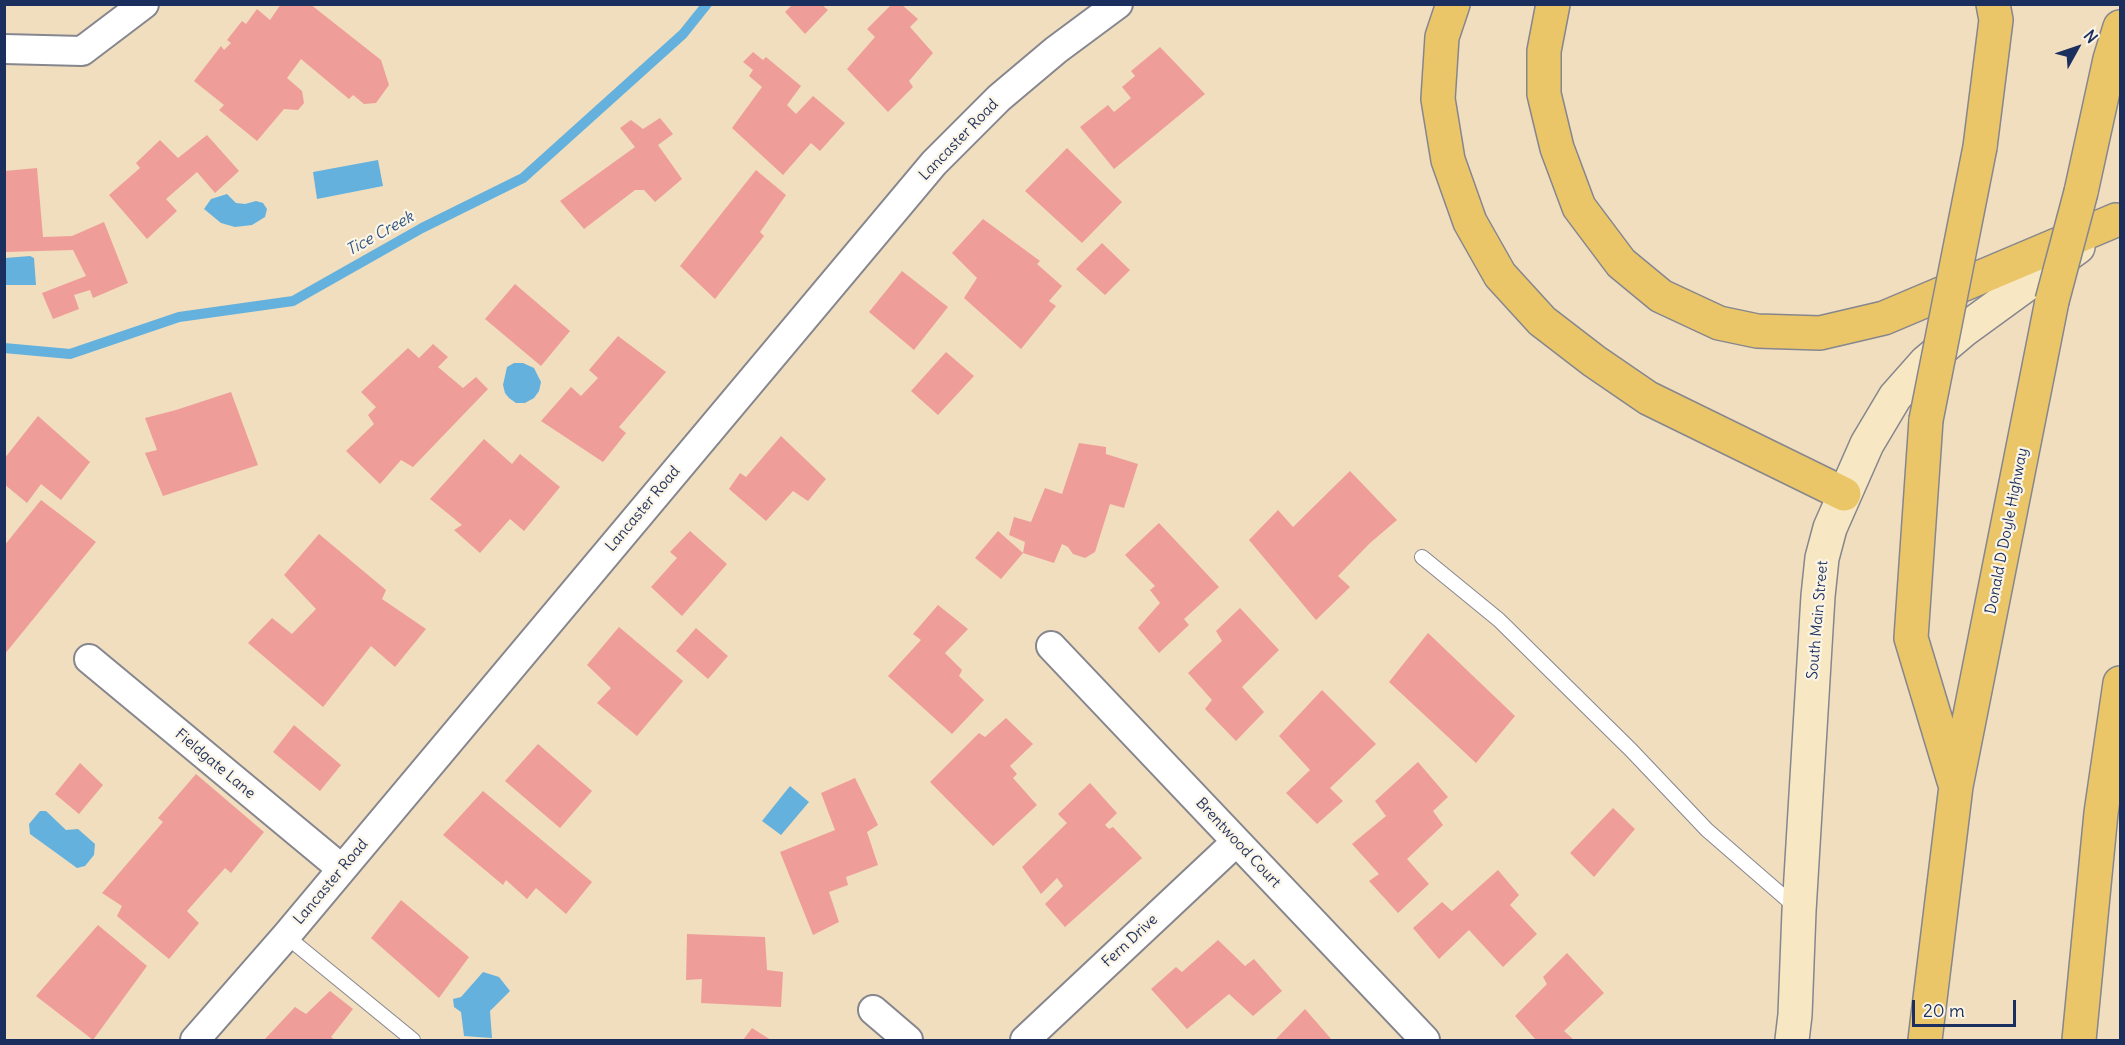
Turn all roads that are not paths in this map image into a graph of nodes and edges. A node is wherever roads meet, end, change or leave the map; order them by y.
1 (144, 4) edge
2 (1118, 4) edge
3 (1453, 4) edge
4 (1553, 4) edge
5 (1993, 4) edge
6 (2121, 27) edge
7 (4, 49) edge
8 (2118, 218) edge
9 (1844, 494) junction
10 (1422, 556) dead end
11 (1051, 646) dead end
12 (89, 659) dead end
13 (2121, 684) edge
14 (1956, 786) junction
15 (1236, 842) junction
16 (342, 869) junction
17 (1799, 910) junction
18 (286, 936) junction
19 (873, 1010) dead end
20 (195, 1041) edge
21 (413, 1041) edge
22 (908, 1041) edge
23 (1025, 1041) edge
24 (1425, 1041) edge
25 (1792, 1041) edge
26 (1925, 1041) edge
27 (2079, 1041) edge

1 - 7 street
2 - 16 street, Lancaster Road
3 - 9 highway
4 - 8 highway
5 - 14 highway, bridge
6 - 14 highway, Donald D Doyle Highway, bridge
8 - 9 main road, South Main Street
9 - 17 main road, South Main Street
10 - 17 lane
11 - 15 street, Brentwood Court
12 - 16 street, Fieldgate Lane
13 - 27 highway
14 - 26 highway, Donald D Doyle Highway
15 - 23 street, Fern Drive
15 - 24 street, Brentwood Court
16 - 18 street, Lancaster Road
17 - 25 main road, South Main Street
18 - 20 street, Lancaster Road
18 - 21 lane
19 - 22 street

